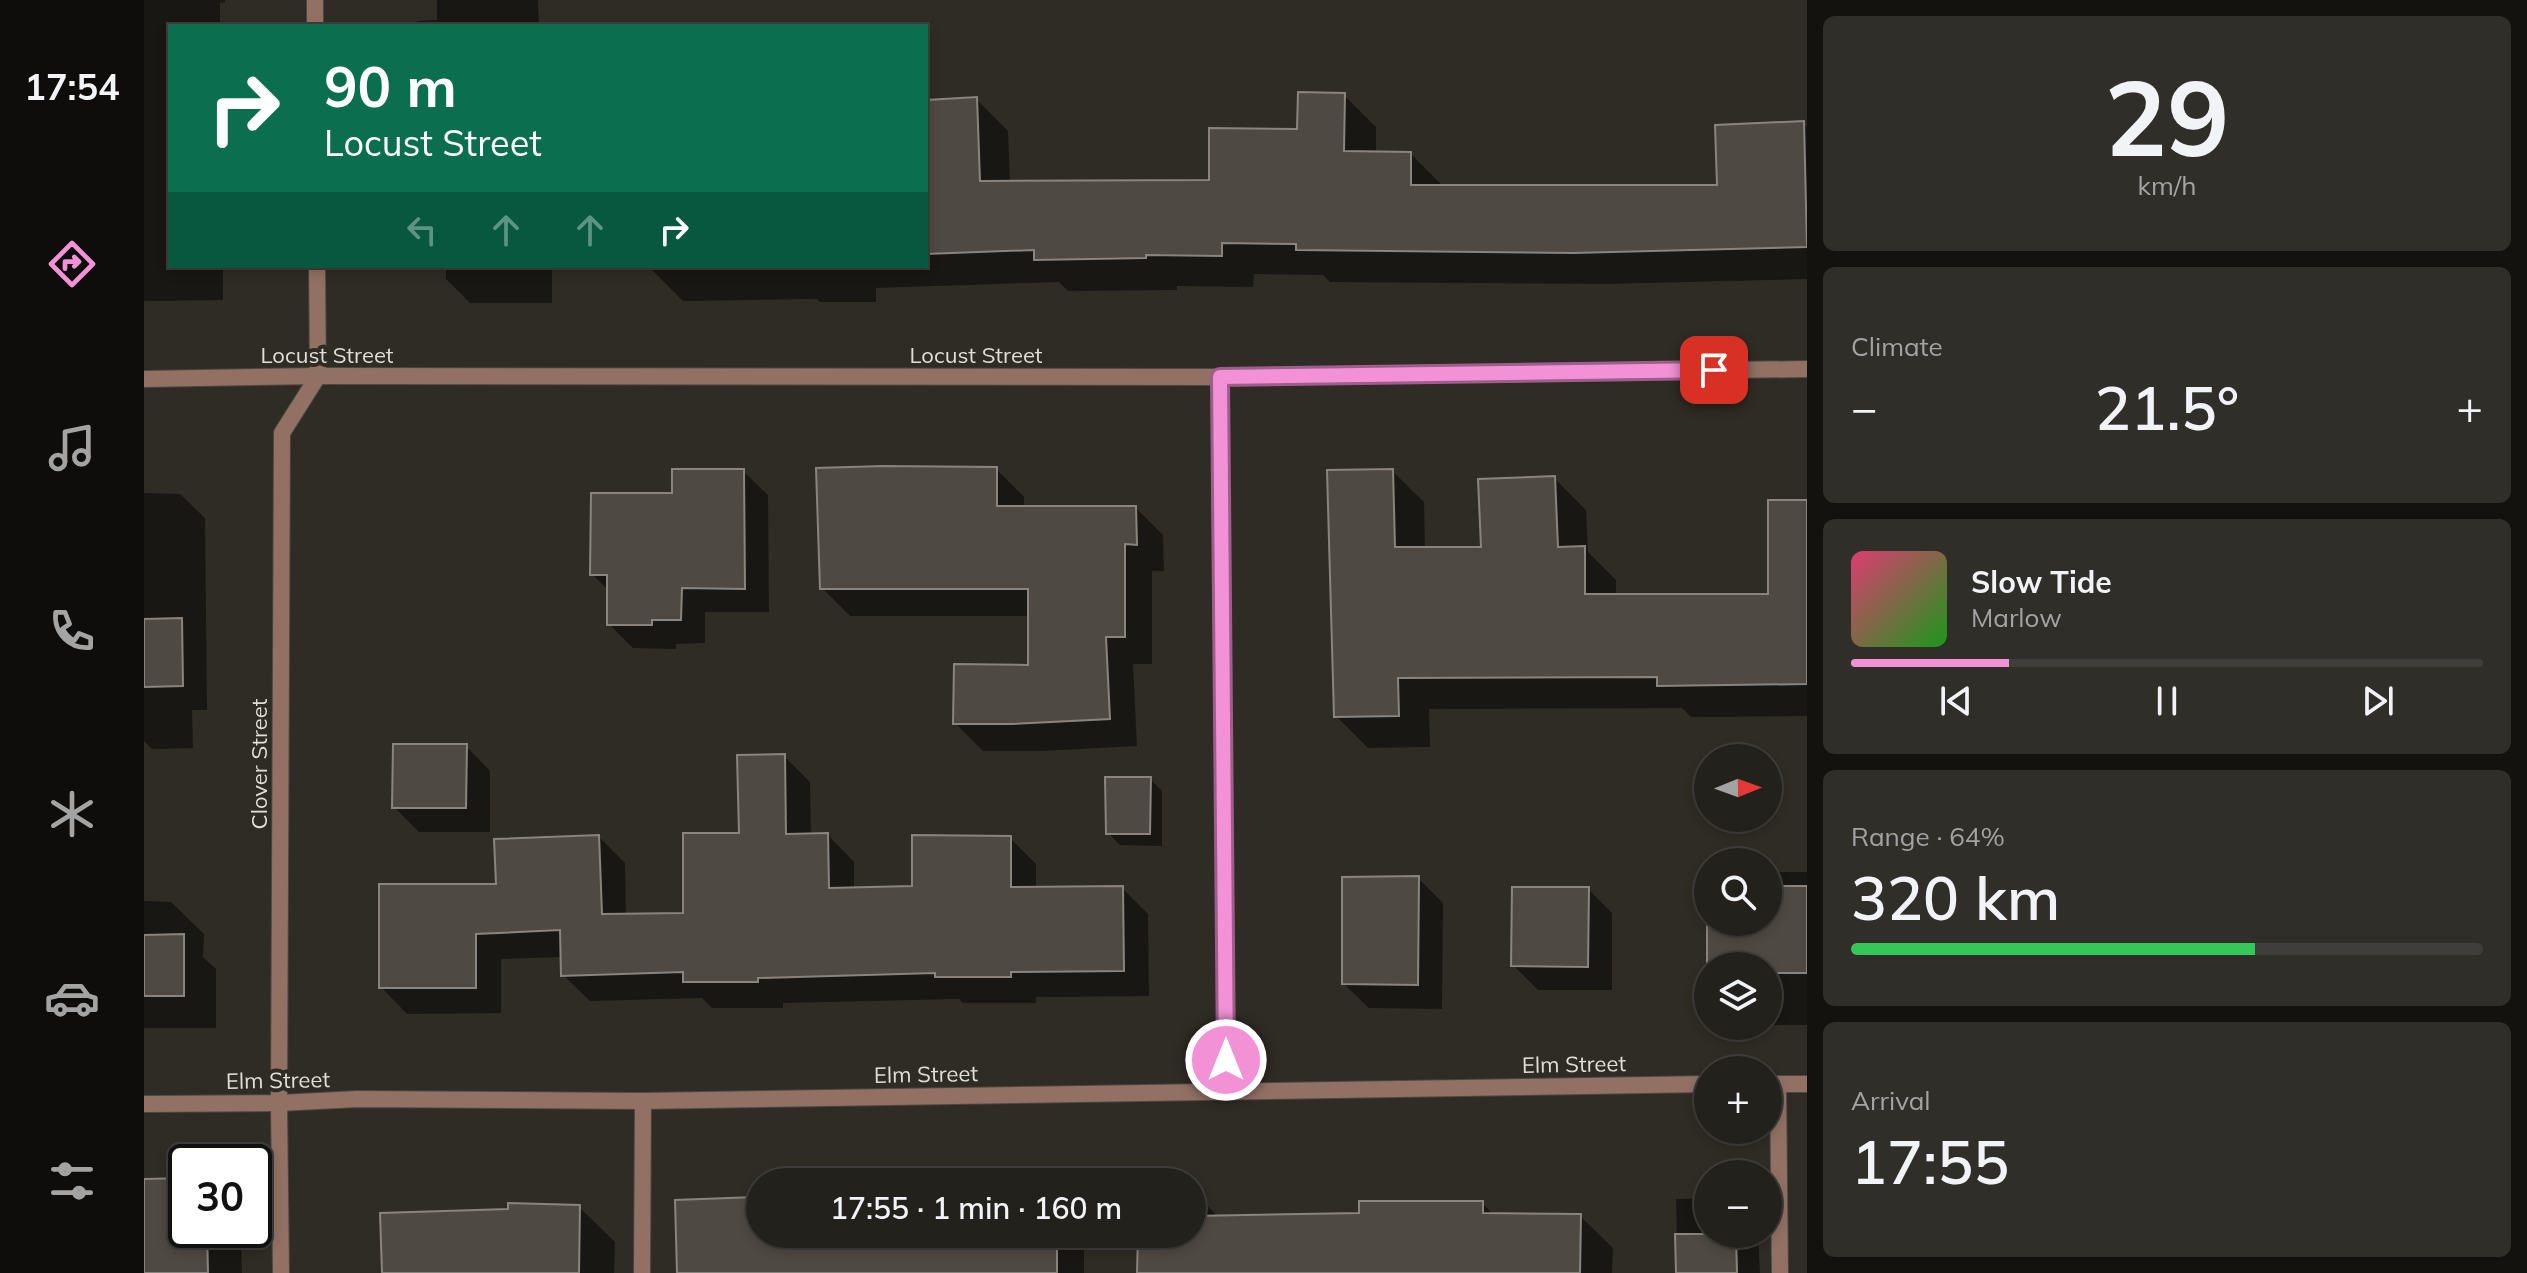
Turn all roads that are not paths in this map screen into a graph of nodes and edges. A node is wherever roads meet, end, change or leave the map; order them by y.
1 (315, 0) edge
2 (315, 24) edge
3 (317, 268) edge
4 (1807, 369) edge
5 (318, 376) junction
6 (1220, 377) junction
7 (144, 379) edge
8 (1694, 1084) edge
9 (1782, 1084) edge
10 (1807, 1084) edge
11 (1226, 1091) junction
12 (643, 1101) junction
13 (279, 1103) junction
14 (144, 1104) edge
15 (1775, 1144) edge
16 (281, 1273) edge
17 (642, 1273) edge
18 (1780, 1273) edge

1 - 2 street
3 - 5 street
4 - 6 street, Locust Street
5 - 6 street, Locust Street
5 - 7 street, Locust Street
5 - 13 street, Clover Street
6 - 11 street
8 - 11 street, Elm Street
9 - 10 street
11 - 12 street, Elm Street
12 - 13 street, Elm Street
12 - 17 street
13 - 14 street, Elm Street
13 - 16 street, Clover Street
15 - 18 street

